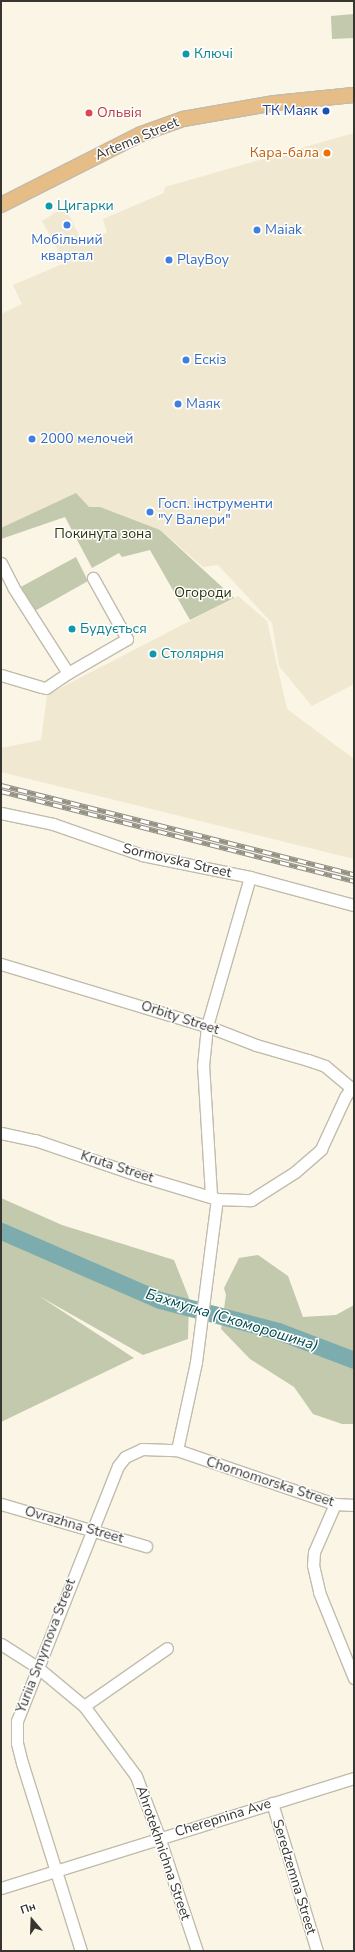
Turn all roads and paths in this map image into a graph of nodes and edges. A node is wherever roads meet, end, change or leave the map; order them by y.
1 (354, 95) edge
2 (1, 205) edge
3 (1, 563) edge
4 (93, 578) dead end
5 (68, 673) junction
6 (1, 675) edge
7 (1, 813) edge
8 (250, 877) junction
9 (354, 905) edge
10 (1, 964) edge
11 (207, 1026) junction
12 (352, 1088) edge
13 (1, 1133) edge
14 (214, 1197) junction
15 (142, 1448) joint
16 (182, 1453) junction
17 (1, 1504) edge
18 (335, 1504) junction
19 (354, 1505) edge
20 (92, 1530) junction
21 (146, 1546) dead end
22 (1, 1644) edge
23 (166, 1648) dead end
24 (37, 1667) junction
25 (354, 1678) edge
26 (84, 1706) junction
27 (354, 1778) edge
28 (272, 1803) junction
29 (159, 1837) junction
30 (57, 1870) junction
31 (1, 1888) edge
32 (81, 1951) edge
33 (197, 1951) edge
34 (317, 1951) edge

1 - 2 main road, Artema Street
3 - 5 street
4 - 5 street
5 - 6 street
7 - 8 street, Sormovska Street
8 - 9 street, Sormovska Street
8 - 11 street
10 - 11 street, Orbity Street
11 - 12 street, Orbity Street
11 - 14 street
12 - 14 street, Kruta Street
13 - 14 street, Kruta Street
14 - 16 street
15 - 16 street, Chornomorska Street
15 - 20 street, Yuriia Smyrnova Street
16 - 18 street, Chornomorska Street
17 - 20 street, Ovrazhna Street
18 - 19 street, Chornomorska Street
18 - 25 street
20 - 21 street, Ovrazhna Street
20 - 24 street, Yuriia Smyrnova Street
22 - 24 street, Ahrotekhnichna Street
23 - 26 street
24 - 26 street, Ahrotekhnichna Street
24 - 30 street, Yuriia Smyrnova Street
26 - 29 street, Ahrotekhnichna Street
27 - 28 street, Cherepnina Ave
28 - 29 street, Cherepnina Ave
28 - 34 street, Seredzemna Street
29 - 30 street, Cherepnina Ave
29 - 33 street, Ahrotekhnichna Street
30 - 31 street, Cherepnina Ave
30 - 32 street, Yuriia Smyrnova Street

